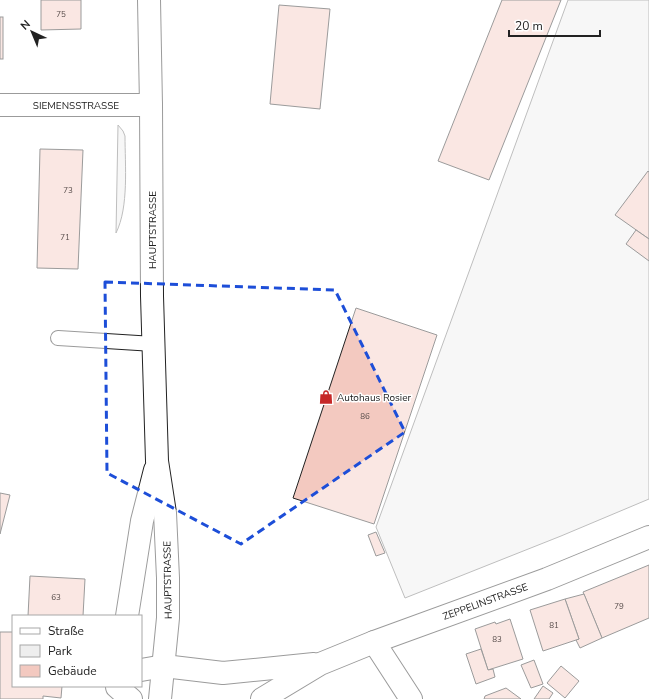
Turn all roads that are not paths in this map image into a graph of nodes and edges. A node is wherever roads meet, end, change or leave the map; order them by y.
1 (149, 0) edge
2 (151, 104) junction
3 (0, 105) edge
4 (58, 338) dead end
5 (154, 344) junction
6 (157, 461) junction
7 (649, 537) edge
8 (127, 615) edge
9 (374, 642) junction
10 (320, 664) junction
11 (164, 666) junction
12 (142, 670) edge
13 (268, 698) edge
14 (160, 699) edge
15 (411, 699) edge

1 - 2 main road, HAUPTSTRASSE
2 - 3 main road, SIEMENSSTRASSE
2 - 5 main road, HAUPTSTRASSE
4 - 5 lane
5 - 6 main road, HAUPTSTRASSE
6 - 8 main road, HAUPTSTRASSE
6 - 11 main road, HAUPTSTRASSE
7 - 9 main road, ZEPPELINSTRASSE
9 - 10 main road, ZEPPELINSTRASSE
9 - 15 main road
10 - 11 main road, ZEPPELINSTRASSE
10 - 13 main road, ZEPPELINSTRASSE
11 - 12 main road, ZEPPELINSTRASSE
11 - 14 main road, HAUPTSTRASSE

